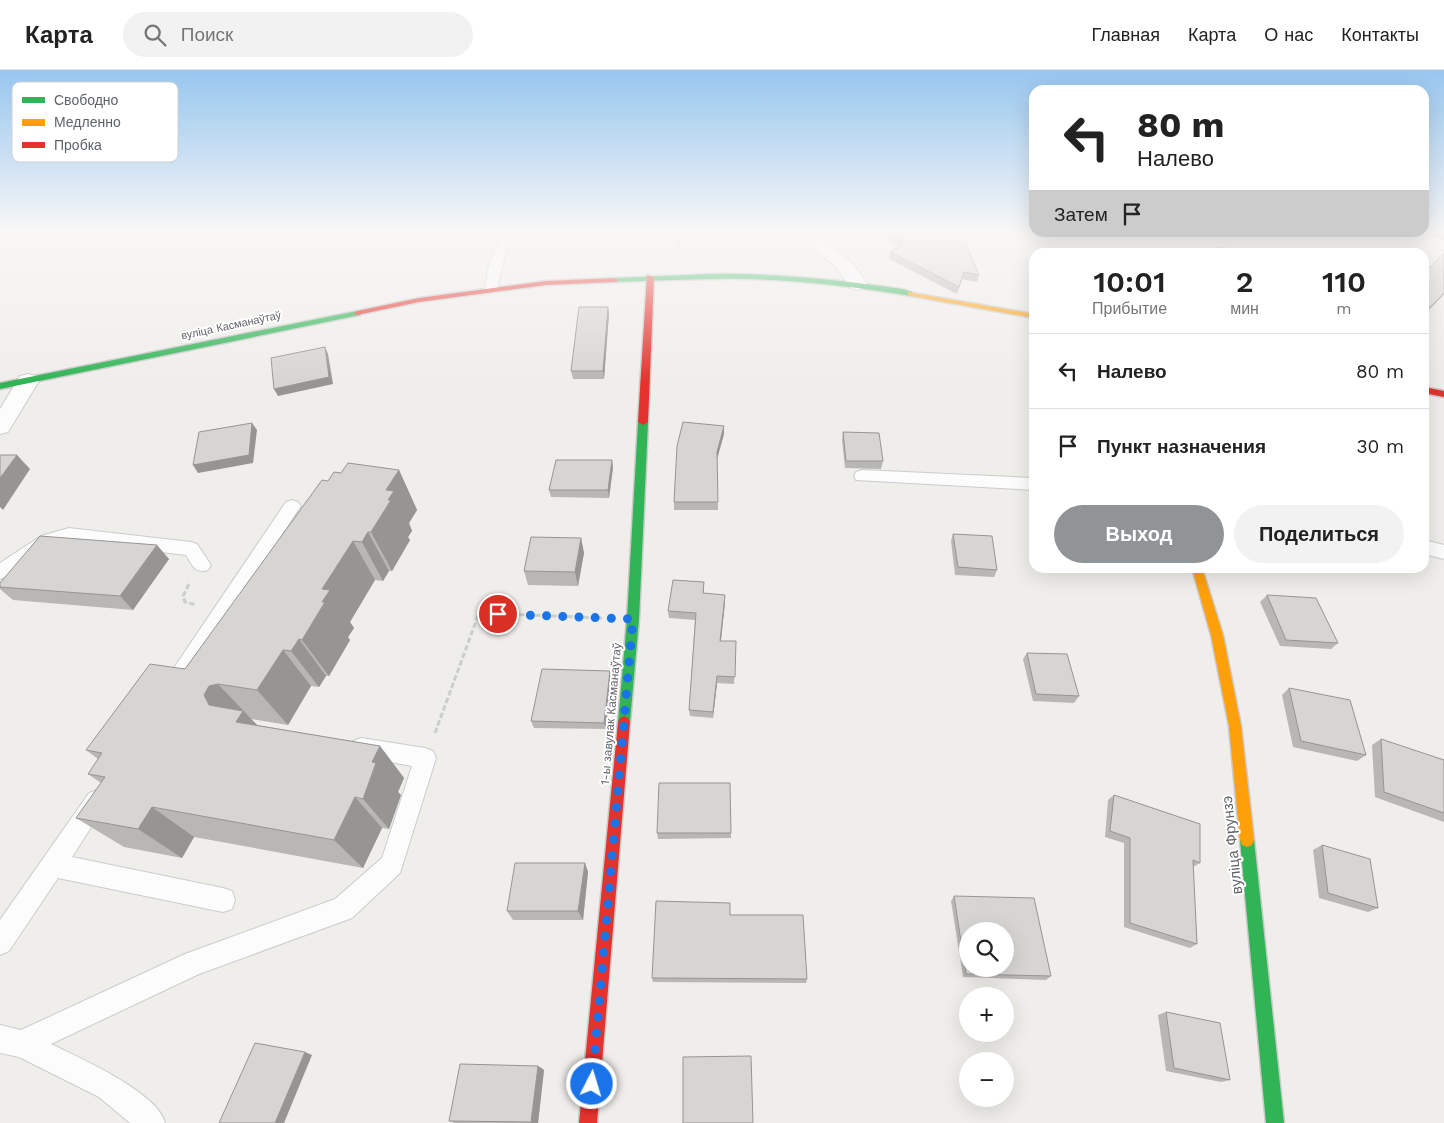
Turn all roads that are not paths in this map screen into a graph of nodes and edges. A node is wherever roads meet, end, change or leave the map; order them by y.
1 (492, 282) edge
2 (564, 282) edge
3 (650, 282) edge
4 (837, 282) edge
5 (858, 284) joint
6 (491, 289) junction
7 (1029, 315) edge
8 (28, 381) junction
9 (0, 386) edge
10 (1429, 391) edge
11 (1444, 394) edge
12 (0, 427) edge
13 (862, 476) dead end
14 (1029, 484) edge
15 (292, 506) dead end
16 (1429, 548) edge
17 (1444, 552) edge
18 (202, 565) dead end
19 (0, 572) edge
20 (1198, 573) edge
21 (159, 707) edge
22 (339, 744) edge
23 (109, 782) edge
24 (55, 865) junction
25 (223, 900) dead end
26 (0, 942) edge
27 (11, 1041) edge
28 (151, 1122) edge
29 (588, 1123) edge
30 (1275, 1123) edge

1 - 6 lane
2 - 6 street, вуліца Касманаўтаў
3 - 29 street, 1-ы завулак Касманаўтаў
4 - 5 street, вуліца Касманаўтаў
5 - 7 street, вуліца Касманаўтаў
6 - 8 street, вуліца Касманаўтаў
8 - 9 street, вуліца Касманаўтаў
8 - 12 street
10 - 11 street
13 - 14 lane
15 - 21 lane
16 - 17 lane
18 - 19 lane
20 - 30 street, вуліца Фрунзэ
22 - 27 lane
23 - 24 lane
24 - 25 lane
24 - 26 lane
27 - 28 lane

